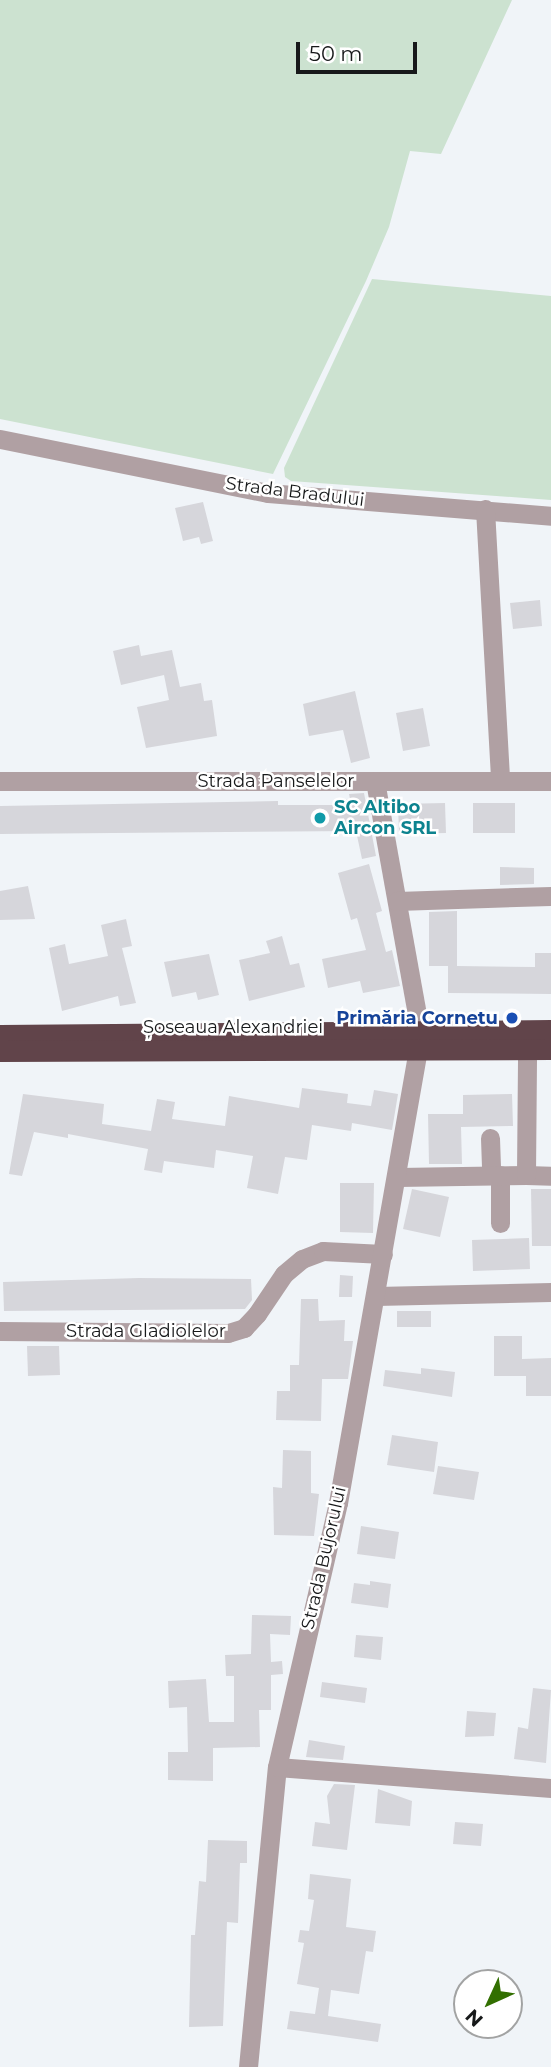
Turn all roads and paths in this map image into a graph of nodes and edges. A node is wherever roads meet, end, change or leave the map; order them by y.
1 (0, 439) edge
2 (485, 509) junction
3 (551, 516) edge
4 (0, 781) edge
5 (375, 781) junction
6 (551, 781) edge
7 (500, 782) junction
8 (551, 896) edge
9 (397, 901) junction
10 (551, 1030) edge
11 (0, 1035) edge
12 (419, 1041) junction
13 (527, 1049) junction
14 (551, 1049) edge
15 (0, 1051) edge
16 (490, 1138) dead end
17 (495, 1175) junction
18 (526, 1175) junction
19 (551, 1175) edge
20 (398, 1177) junction
21 (500, 1223) dead end
22 (383, 1254) junction
23 (551, 1292) edge
24 (376, 1296) junction
25 (0, 1331) edge
26 (277, 1767) junction
27 (551, 1788) edge
28 (248, 2067) edge

1 - 2 street, Strada Bradului
2 - 3 street, Strada Bradului
2 - 7 street
4 - 5 street, Strada Panselelor
5 - 7 street, Strada Panselelor
5 - 9 street, Strada Bujorului
6 - 7 street, Strada Panselelor
8 - 9 street
9 - 12 street, Strada Bujorului
10 - 12 highway, Șoseaua Alexandriei
11 - 12 highway, Șoseaua Alexandriei
12 - 13 highway, Șoseaua Alexandriei
12 - 15 highway, Șoseaua Alexandriei
12 - 20 street, Strada Bujorului
13 - 14 highway, Șoseaua Alexandriei
13 - 18 street
16 - 17 street
17 - 18 street
17 - 20 street
17 - 21 street
18 - 19 street
20 - 22 street, Strada Bujorului
22 - 24 street, Strada Bujorului
22 - 25 street, Strada Gladiolelor
23 - 24 street
24 - 26 street, Strada Bujorului
26 - 27 street
26 - 28 street, Strada Bujorului

